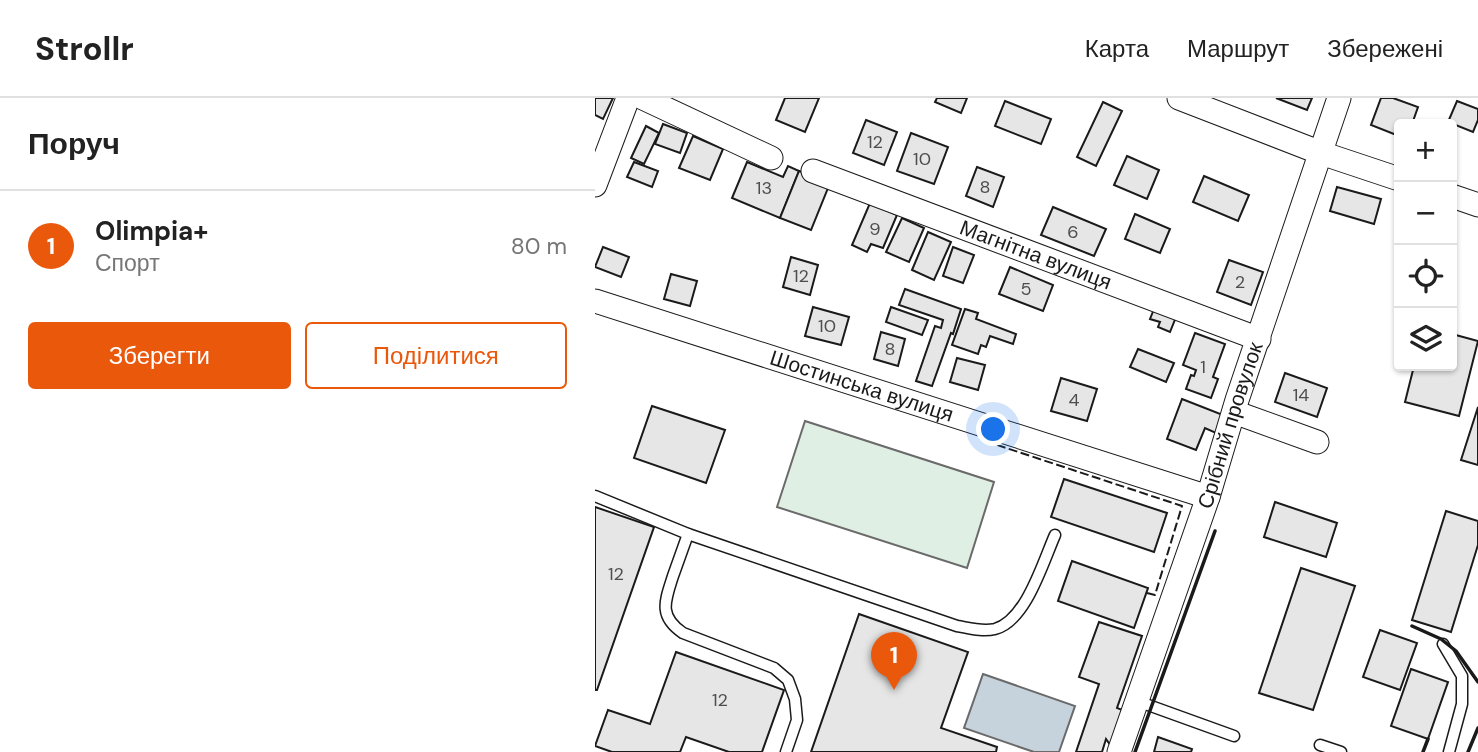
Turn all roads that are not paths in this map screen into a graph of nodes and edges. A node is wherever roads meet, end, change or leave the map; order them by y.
1 (628, 98) edge
2 (643, 98) edge
3 (1179, 98) edge
4 (1339, 98) edge
5 (1321, 153) junction
6 (771, 158) dead end
7 (813, 171) dead end
8 (1394, 177) edge
9 (595, 185) edge
10 (1457, 198) edge
11 (1478, 205) edge
12 (595, 301) edge
13 (1259, 338) junction
14 (1234, 412) junction
15 (1317, 442) dead end
16 (595, 496) edge
17 (1208, 497) junction
18 (688, 534) junction
19 (1055, 535) dead end
20 (1443, 644) dead end
21 (1137, 701) junction
22 (1234, 736) dead end
23 (1320, 745) dead end
24 (786, 752) edge
25 (1119, 752) edge
26 (1341, 752) edge
27 (1449, 752) edge

1 - 9 street
2 - 6 street
3 - 5 street
4 - 5 street, Срібний провулок
5 - 8 street
5 - 13 street, Срібний провулок
7 - 13 street, Магнітна вулиця
10 - 11 street
12 - 17 street, Шостинська вулиця
13 - 14 street, Срібний провулок
14 - 15 street
14 - 17 street, Срібний провулок
16 - 18 lane
17 - 21 street, Срібний провулок
18 - 19 lane
18 - 24 lane
20 - 27 lane
21 - 22 lane
21 - 25 street, Срібний провулок
23 - 26 lane

